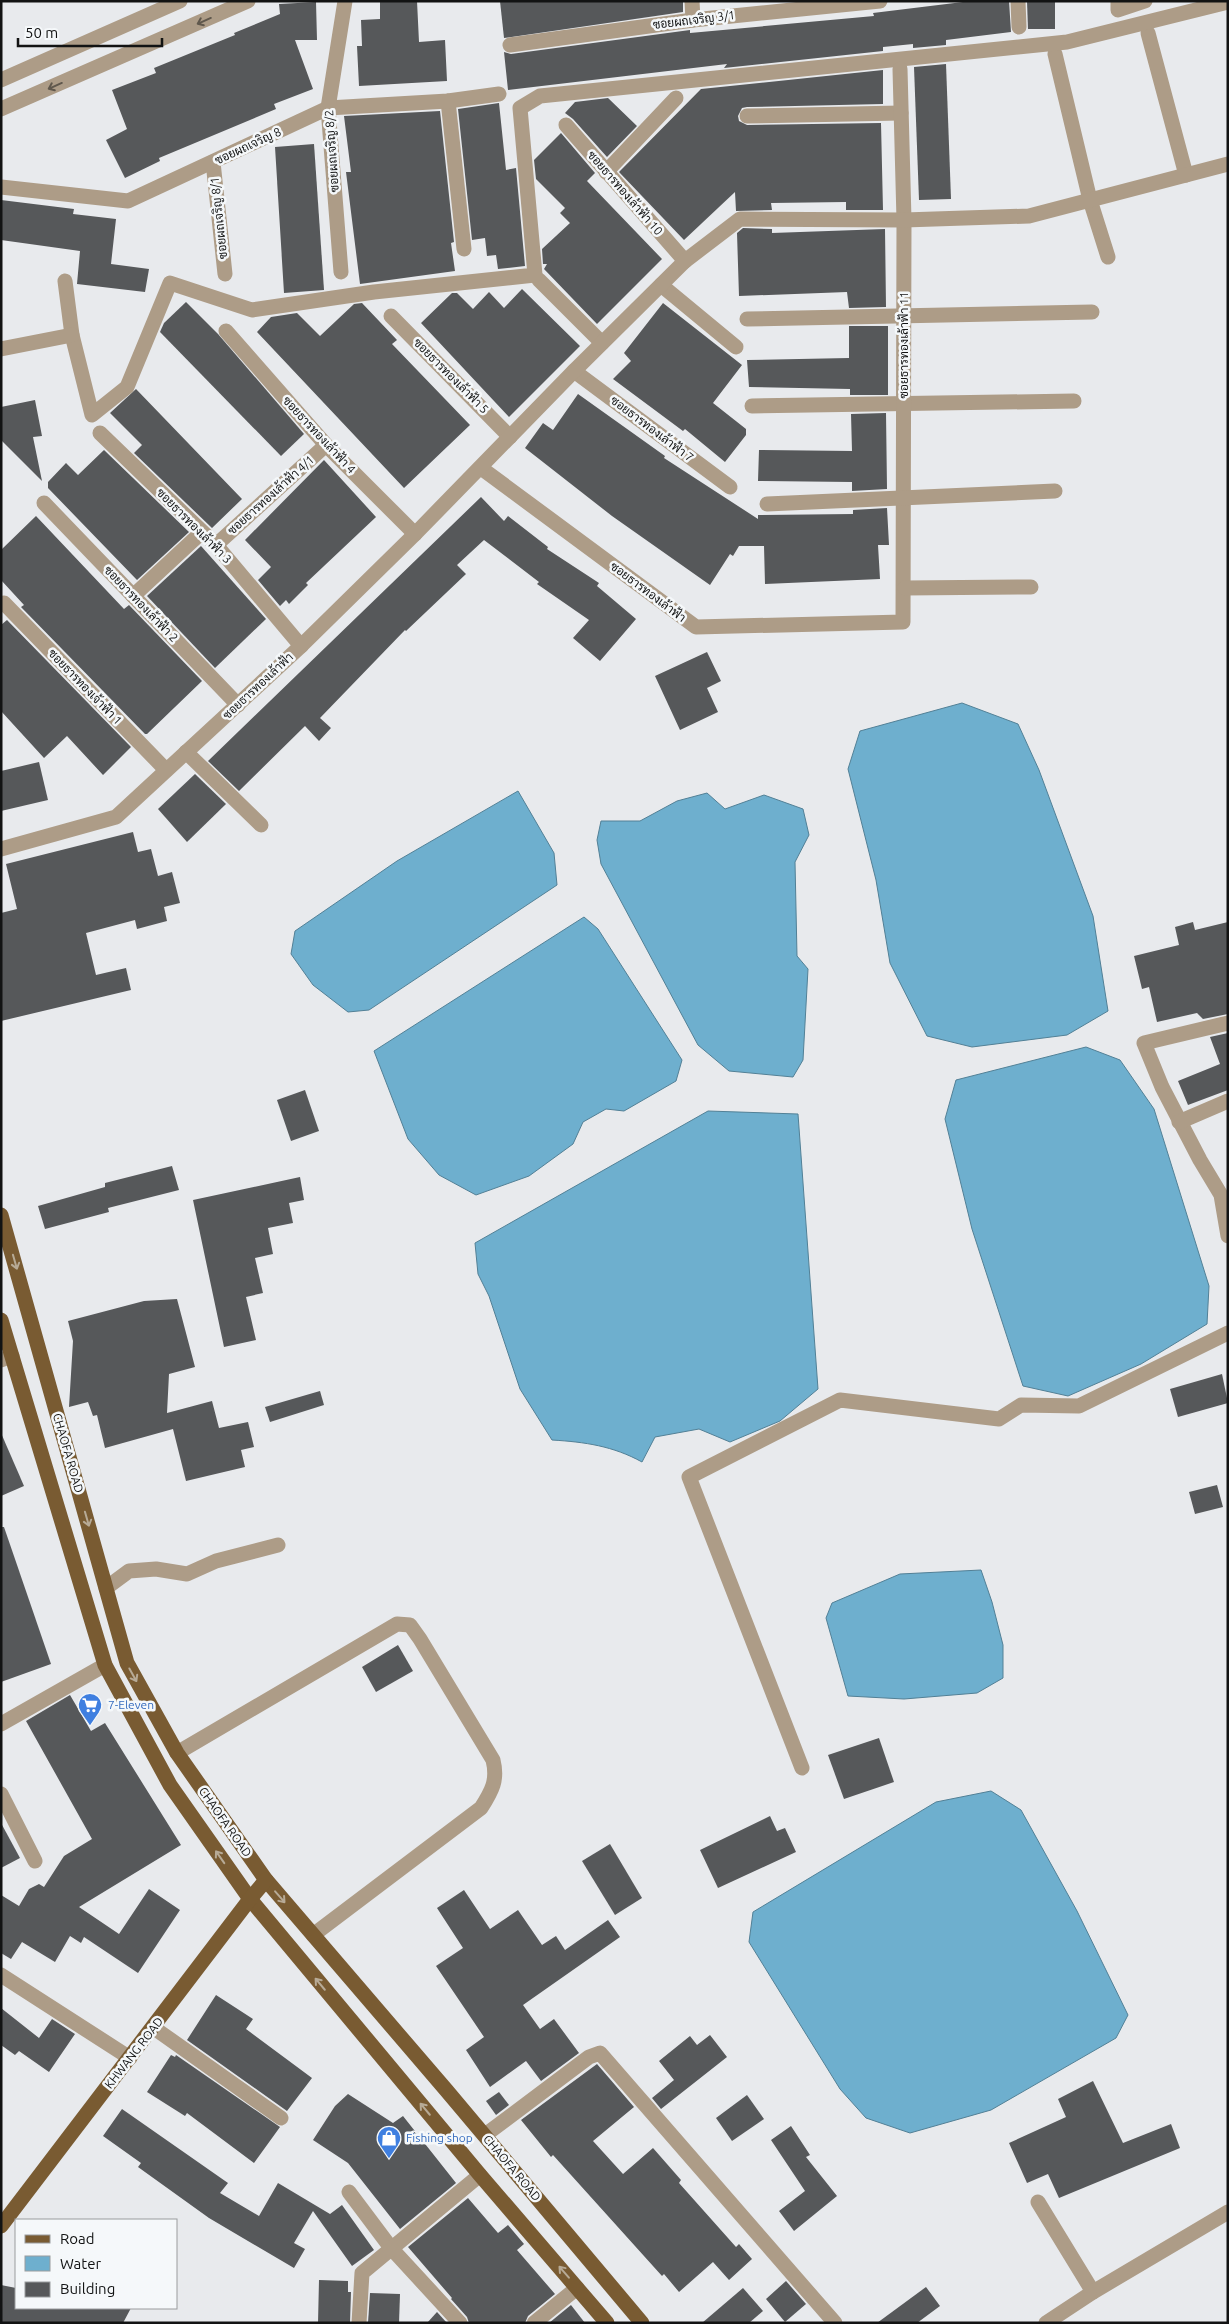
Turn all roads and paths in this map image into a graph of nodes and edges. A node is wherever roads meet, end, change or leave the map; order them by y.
1 (180, 1) edge
2 (248, 1) edge
3 (345, 1) edge
4 (692, 1) edge
5 (880, 1) edge
6 (1018, 1) edge
7 (1145, 1) edge
8 (1228, 2) edge
9 (1118, 6) edge
10 (693, 20) junction
11 (1019, 27) dead end
12 (1148, 33) dead end
13 (510, 45) dead end
14 (1055, 54) dead end
15 (900, 68) dead end
16 (1, 80) edge
17 (499, 94) dead end
18 (676, 98) dead end
19 (448, 101) junction
20 (328, 108) junction
21 (1, 109) edge
22 (901, 113) junction
23 (747, 116) dead end
24 (566, 125) dead end
25 (213, 162) junction
26 (1228, 164) edge
27 (606, 172) junction
28 (1186, 175) junction
29 (1, 187) edge
30 (1090, 200) junction
31 (904, 220) junction
32 (464, 249) dead end
33 (1108, 257) dead end
34 (685, 261) junction
35 (340, 272) dead end
36 (225, 274) dead end
37 (539, 280) dead end
38 (65, 281) dead end
39 (661, 285) junction
40 (1092, 312) dead end
41 (904, 314) junction
42 (391, 316) dead end
43 (746, 319) dead end
44 (226, 332) dead end
45 (72, 335) junction
46 (602, 343) junction
47 (736, 346) dead end
48 (1, 349) edge
49 (574, 370) junction
50 (1074, 401) dead end
51 (904, 404) junction
52 (752, 406) dead end
53 (100, 433) dead end
54 (510, 437) junction
55 (326, 445) junction
56 (481, 468) junction
57 (730, 487) dead end
58 (1055, 491) dead end
59 (904, 499) junction
60 (44, 503) dead end
61 (766, 504) dead end
62 (202, 532) junction
63 (416, 534) junction
64 (216, 545) junction
65 (1031, 586) dead end
66 (905, 588) junction
67 (133, 596) junction
68 (4, 603) dead end
69 (903, 622) joint
70 (302, 646) junction
71 (238, 705) junction
72 (186, 752) junction
73 (166, 770) junction
74 (262, 826) dead end
75 (1, 849) edge
76 (1228, 1023) edge
77 (1228, 1101) edge
78 (1179, 1122) junction
79 (1, 1215) edge
80 (1228, 1236) edge
81 (1, 1320) edge
82 (1228, 1333) edge
83 (6, 1358) edge
84 (278, 1545) dead end
85 (106, 1588) junction
86 (105, 1665) junction
87 (1, 1724) edge
88 (177, 1753) junction
89 (802, 1768) dead end
90 (1, 1794) edge
91 (35, 1862) dead end
92 (266, 1880) junction
93 (250, 1899) junction
94 (313, 1935) junction
95 (1, 1975) edge
96 (154, 2028) junction
97 (130, 2058) junction
98 (281, 2118) dead end
99 (485, 2135) junction
100 (480, 2175) junction
101 (349, 2192) dead end
102 (1038, 2202) dead end
103 (1228, 2212) edge
104 (1, 2226) edge
105 (391, 2248) junction
106 (577, 2288) junction
107 (1093, 2292) junction
108 (359, 2323) edge
109 (460, 2323) edge
110 (534, 2323) edge
111 (607, 2323) edge
112 (642, 2323) edge
113 (834, 2323) edge
114 (1046, 2323) edge

1 - 16 street
2 -> 21 street
3 - 20 street, ซอยผถเจริญ 8/2
4 - 10 street
5 - 10 street, ซอยผถเจริญ 3/1
6 - 11 street
7 - 9 street
8 - 45 street
10 - 13 street, ซอยผถเจริญ 3/1
12 - 28 street
14 - 30 street
15 - 22 street, ซอยธารทองเล้าฟ้า 11
17 - 19 street, ซอยผถเจริญ 8
18 - 27 street
19 - 20 street, ซอยผถเจริญ 8
19 - 32 street
20 - 25 street, ซอยผถเจริญ 8
20 - 35 street, ซอยผถเจริญ 8/2
22 - 23 street
22 - 31 street, ซอยธารทองเล้าฟ้า 11
24 - 27 street, ซอยธารทองเล้าฟ้า 10
25 - 29 street, ซอยผถเจริญ 8
25 - 36 street, ซอยผถเจริญ 8/1
26 - 28 street
27 - 34 street, ซอยธารทองเล้าฟ้า 10
28 - 30 street
30 - 31 street
30 - 33 street
31 - 34 street, ซอยธารทองเล้าฟ้า
31 - 41 street, ซอยธารทองเล้าฟ้า 11
34 - 39 street, ซอยธารทองเล้าฟ้า
37 - 46 street
38 - 45 street
39 - 46 street, ซอยธารทองเล้าฟ้า
39 - 47 street
40 - 41 street
41 - 43 street
41 - 51 street, ซอยธารทองเล้าฟ้า 11
42 - 54 street, ซอยธารทองเล้าฟ้า 5
44 - 55 street, ซอยธารทองเล้าฟ้า 4
45 - 48 street
46 - 49 street, ซอยธารทองเล้าฟ้า
49 - 54 street, ซอยธารทองเล้าฟ้า
49 - 57 street, ซอยธารทองเล้าฟ้า 7
50 - 51 street
51 - 52 street
51 - 59 street, ซอยธารทองเล้าฟ้า 11
53 - 62 street, ซอยธารทองเล้าฟ้า 3
54 - 56 street, ซอยธารทองเล้าฟ้า
55 - 63 street, ซอยธารทองเล้าฟ้า 4
55 - 64 street, ซอยธารทองเล้าฟ้า 4/1
56 - 63 street, ซอยธารทองเล้าฟ้า
56 - 69 street, ซอยธารทองเล้าฟ้า
58 - 59 street
59 - 61 street
59 - 66 street, ซอยธารทองเล้าฟ้า 11
60 - 67 street, ซอยธารทองเล้าฟ้า 2
62 - 64 street, ซอยธารทองเล้าฟ้า 3
62 - 67 street
63 - 70 street, ซอยธารทองเล้าฟ้า
64 - 70 street, ซอยธารทองเล้าฟ้า 3
65 - 66 street
66 - 69 street, ซอยธารทองเล้าฟ้า 11
67 - 71 street, ซอยธารทองเล้าฟ้า 2
68 - 73 street, ซอยธารทองเจ้าฟ้า 1
70 - 71 street, ซอยธารทองเล้าฟ้า
71 - 72 street, ซอยธารทองเล้าฟ้า
72 - 73 street, ซอยธารทองเล้าฟ้า
72 - 74 street
73 - 75 street, ซอยธารทองเล้าฟ้า
76 - 78 street
77 - 78 street
78 - 80 street
79 -> 85 main road, CHAOFA ROAD
81 - 83 main road, CHAOFA ROAD
82 - 89 street
83 - 86 main road, CHAOFA ROAD
84 - 85 street
85 -> 88 main road, CHAOFA ROAD
86 - 87 street
93 -> 86 main road, CHAOFA ROAD
88 - 92 main road, CHAOFA ROAD
88 - 94 street
90 - 91 street
92 - 93 main road, KHWANG ROAD
92 -> 94 main road, CHAOFA ROAD
93 - 96 main road, KHWANG ROAD
100 -> 93 main road, CHAOFA ROAD
94 - 99 main road, CHAOFA ROAD
95 - 97 street
96 - 97 main road, KHWANG ROAD
96 - 98 street
97 - 104 main road, KHWANG ROAD
99 - 112 main road, CHAOFA ROAD
99 - 113 street
100 - 105 street
106 -> 100 main road, CHAOFA ROAD
101 - 105 street
102 - 107 street
103 - 107 street
105 - 108 street
105 - 109 street
106 - 110 street
106 - 111 main road, CHAOFA ROAD
107 - 114 street

